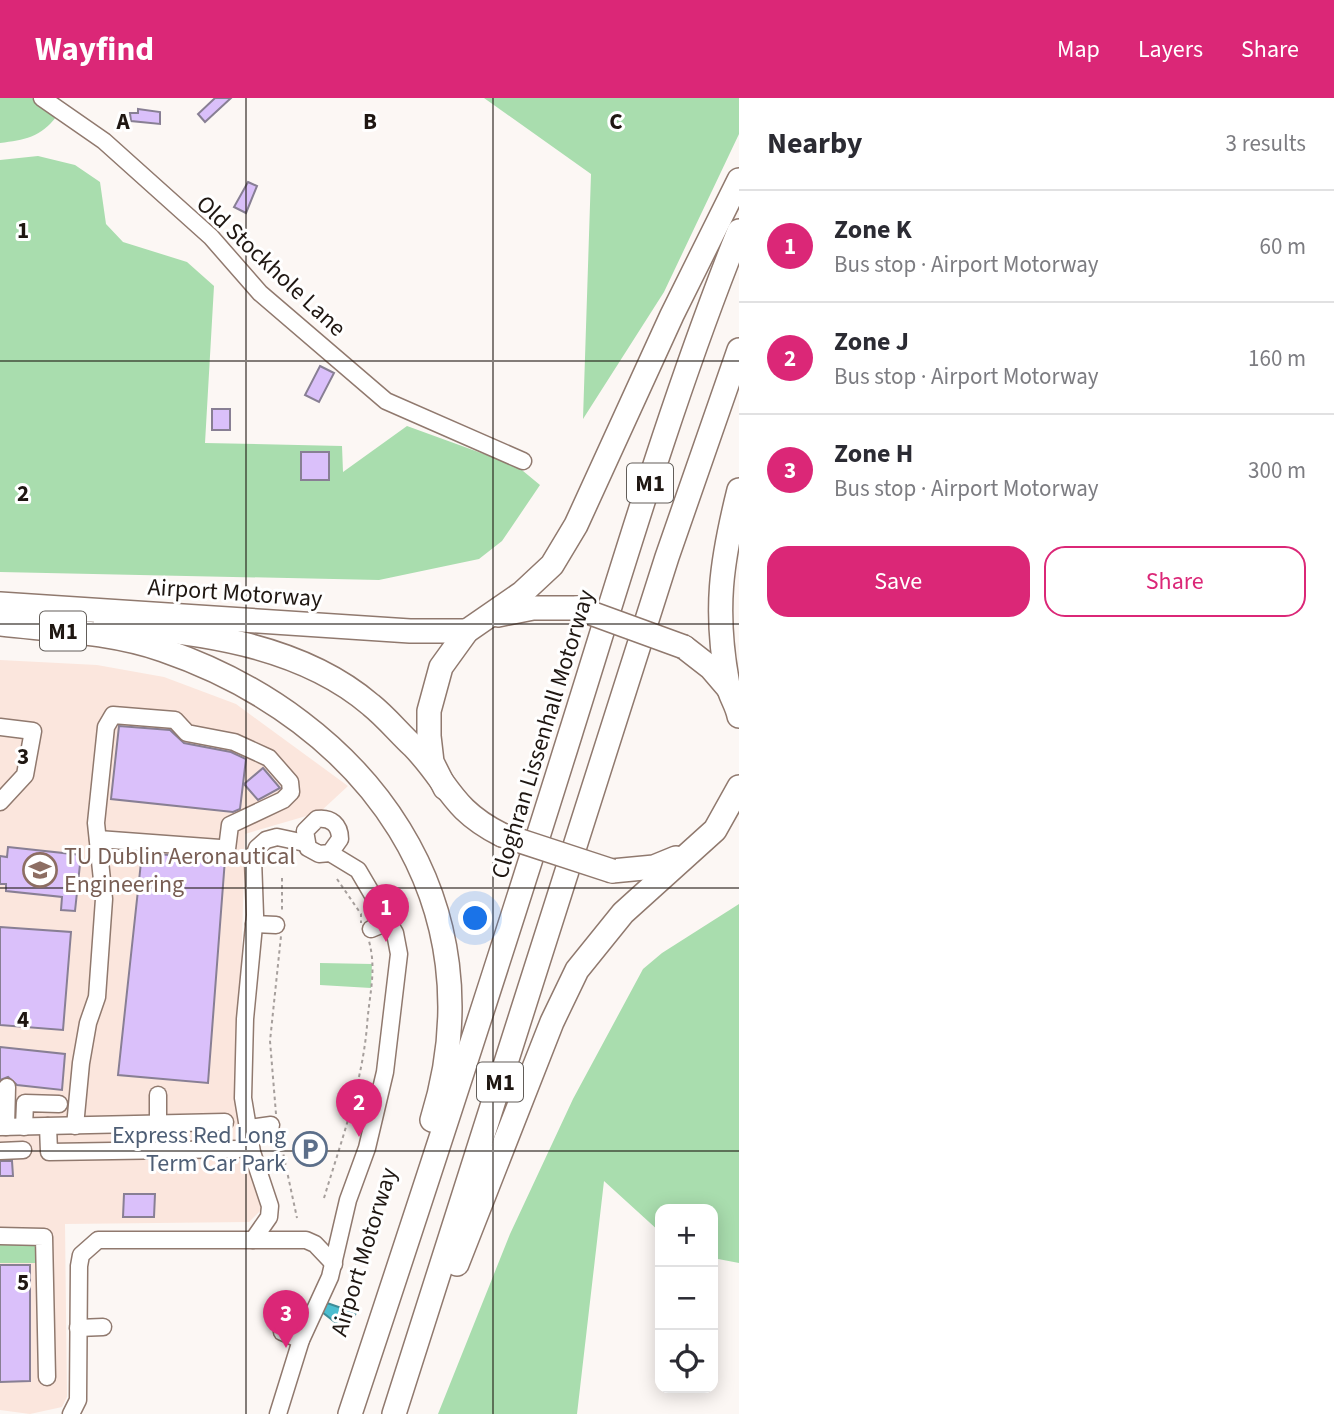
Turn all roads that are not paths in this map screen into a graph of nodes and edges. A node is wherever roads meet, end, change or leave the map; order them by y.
1 (42, 98) edge
2 (739, 180) edge
3 (739, 231) edge
4 (739, 350) edge
5 (523, 461) dead end
6 (739, 490) edge
7 (0, 604) edge
8 (492, 616) junction
9 (0, 618) edge
10 (0, 624) edge
11 (467, 631) junction
12 (729, 689) junction
13 (739, 716) edge
14 (0, 727) edge
15 (0, 780) edge
16 (18, 782) junction
17 (739, 787) edge
18 (445, 788) junction
19 (0, 802) edge
20 (98, 839) junction
21 (305, 843) junction
22 (330, 853) junction
23 (689, 853) junction
24 (388, 922) junction
25 (254, 924) junction
26 (280, 925) road end
27 (367, 930) road end
28 (12, 1088) dead end
29 (158, 1095) dead end
30 (59, 1104) dead end
31 (225, 1122) dead end
32 (275, 1123) road end
33 (158, 1124) junction
34 (355, 1124) dead end
35 (48, 1126) junction
36 (75, 1126) junction
37 (12, 1127) edge
38 (248, 1128) junction
39 (372, 1128) junction
40 (239, 1149) dead end
41 (23, 1150) dead end
42 (0, 1151) edge
43 (0, 1236) edge
44 (253, 1240) junction
45 (334, 1264) junction
46 (103, 1327) dead end
47 (78, 1328) junction
48 (282, 1332) dead end
49 (301, 1340) junction
50 (47, 1377) dead end
51 (71, 1414) edge
52 (278, 1414) edge
53 (341, 1414) edge
54 (350, 1414) edge
55 (394, 1414) edge
56 (400, 1414) edge

1 - 5 street, Old Stockhole Lane
2 - 8 highway, M1
3 - 54 highway, Cloghran Lissenhall Motorway / M1
4 - 55 highway, M1
6 - 12 highway
7 - 11 highway, Airport Motorway / M1
8 - 11 highway, M1
8 - 12 highway, M1, bridge
9 - 18 highway, M1
10 - 53 highway, Airport Motorway / M1
11 - 18 highway, M1
12 - 13 highway, M1
14 - 16 street
15 - 16 street
16 - 19 street
17 - 23 highway, M1
18 - 23 highway, M1, bridge
20 - 20 street
20 - 36 street
21 - 22 street
21 - 22 street
21 - 25 street
22 - 24 street
23 - 56 highway, M1
24 - 27 street
24 - 39 street
25 - 26 street
25 - 38 street
28 - 37 street
29 - 33 street
30 - 37 street
31 - 33 street
32 - 38 street
33 - 36 street
34 - 39 street
35 - 36 street
35 - 37 street
35 - 40 street
38 - 44 street
39 - 45 street
41 - 42 street
43 - 50 street
44 - 45 street
44 - 47 street
45 - 49 street
46 - 47 street
47 - 51 street
48 - 49 street
49 - 52 street

